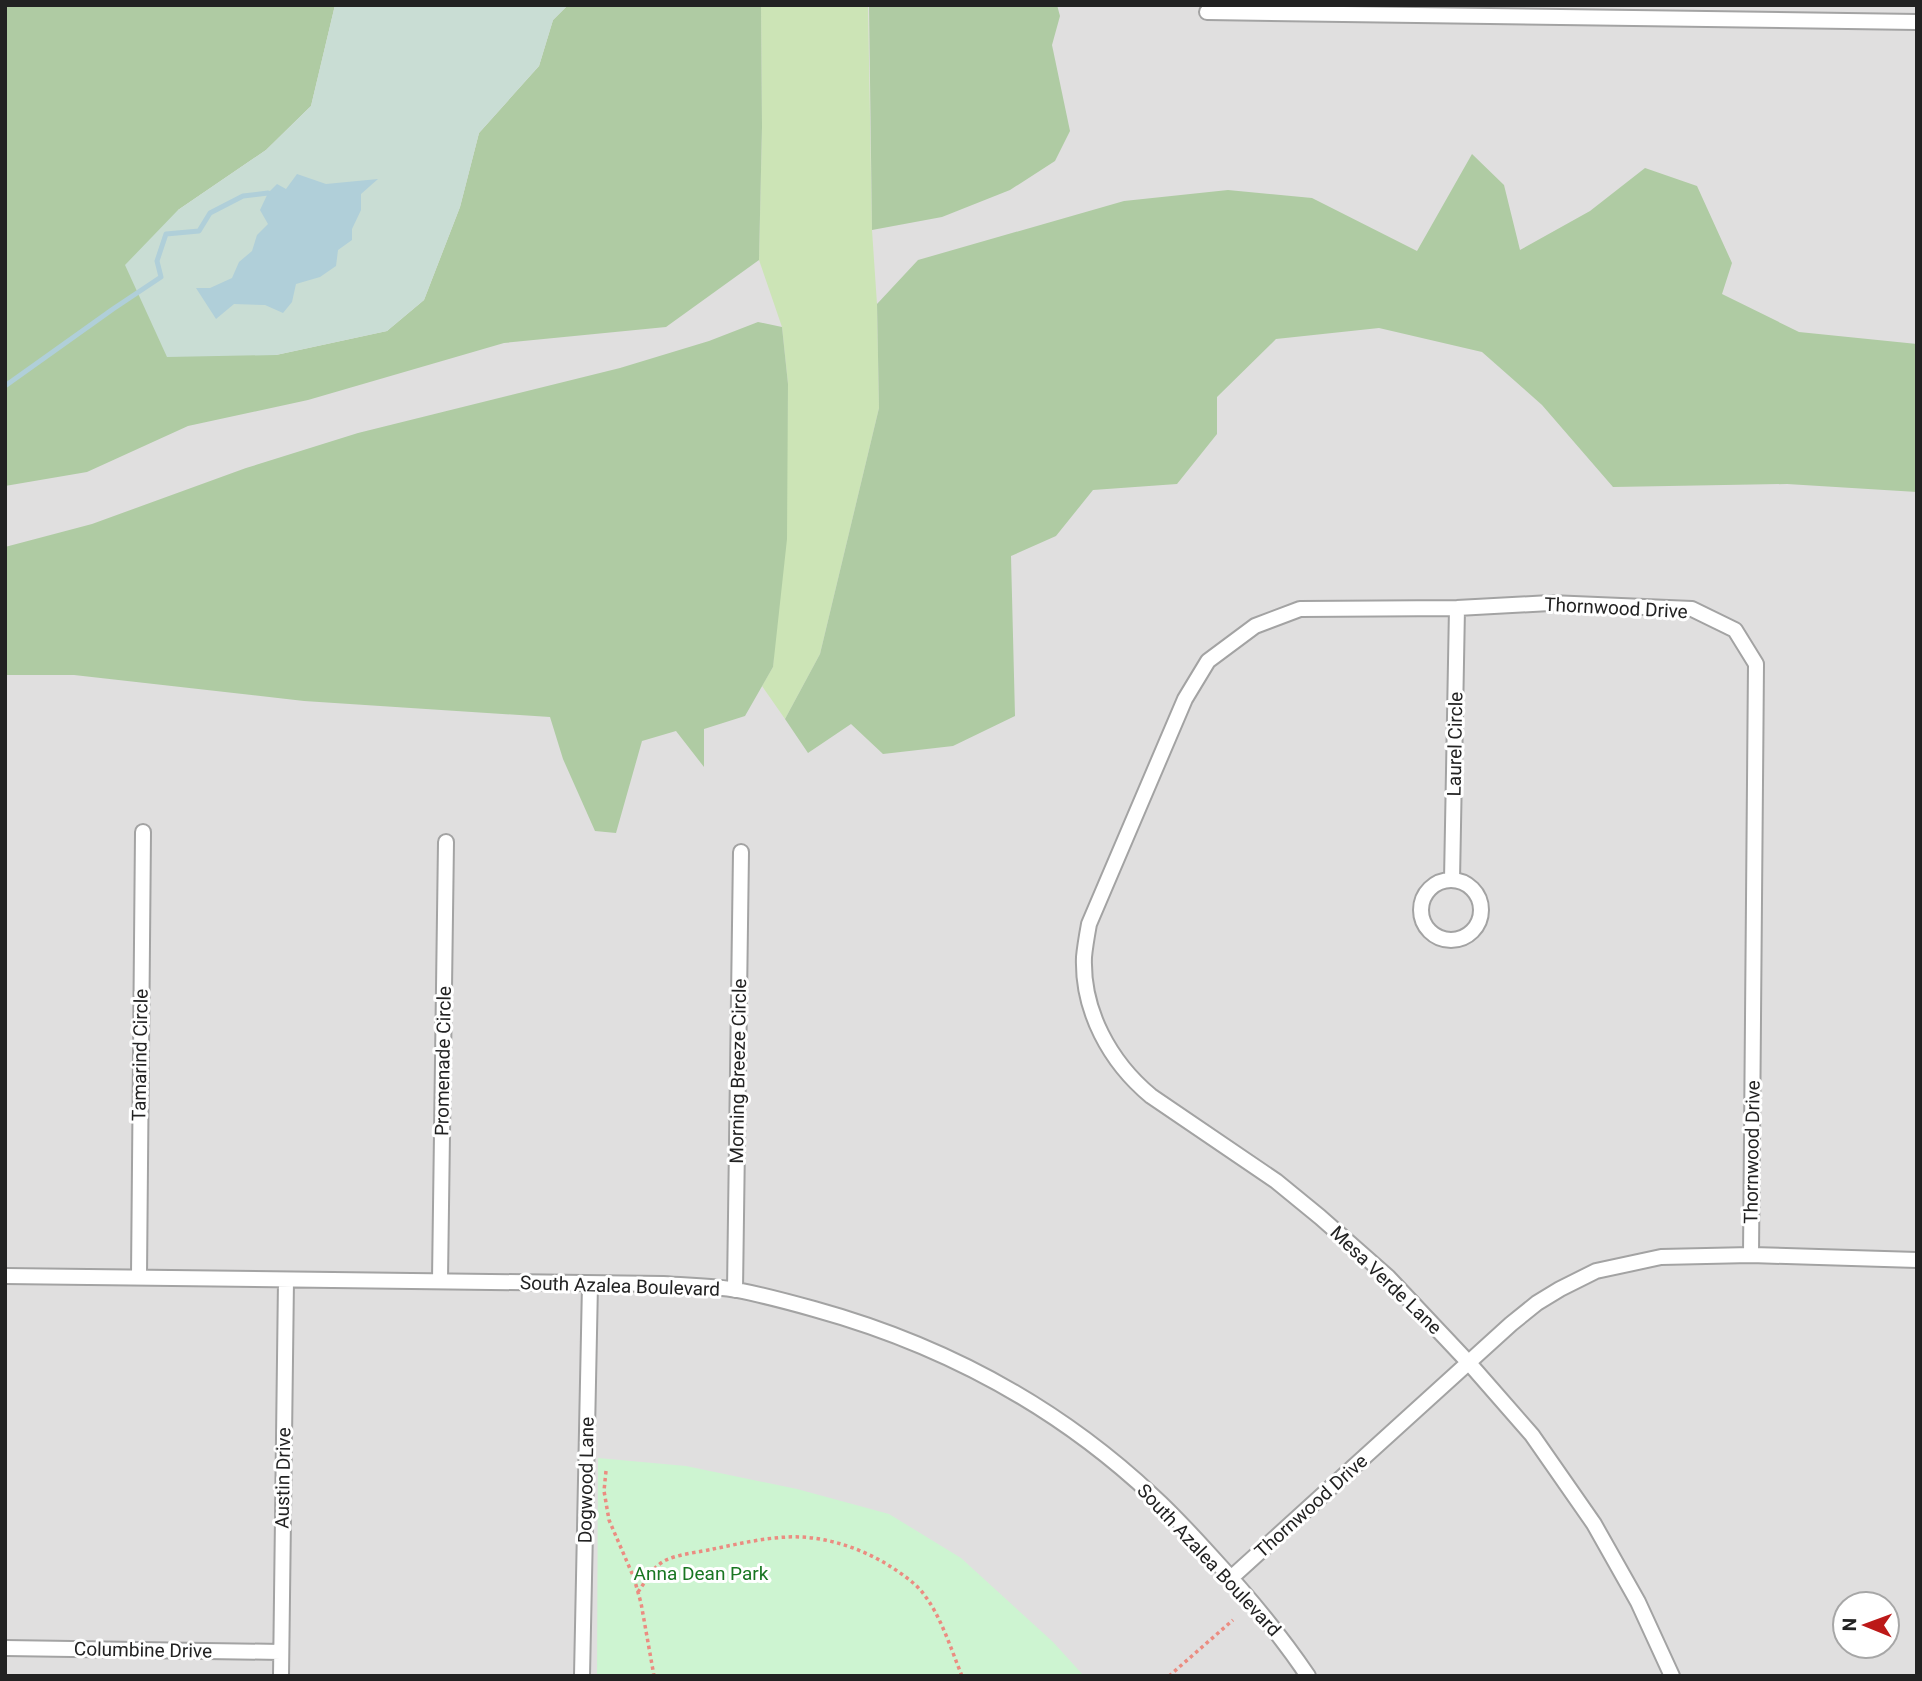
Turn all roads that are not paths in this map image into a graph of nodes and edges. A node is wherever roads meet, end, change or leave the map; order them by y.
1 (1207, 12) dead end
2 (1917, 22) edge
3 (1457, 608) junction
4 (143, 832) dead end
5 (446, 842) dead end
6 (741, 852) dead end
7 (1452, 880) junction
8 (1089, 924) joint
9 (1751, 1255) junction
10 (1917, 1260) edge
11 (5, 1276) edge
12 (139, 1277) junction
13 (286, 1280) junction
14 (440, 1280) junction
15 (590, 1284) junction
16 (735, 1290) junction
17 (1469, 1363) junction
18 (1231, 1578) junction
19 (5, 1648) edge
20 (281, 1652) junction
21 (281, 1676) edge
22 (582, 1676) edge
23 (1308, 1676) edge
24 (1672, 1676) edge

1 - 2 street
3 - 7 street, Laurel Circle
3 - 8 street, Thornwood Drive
3 - 9 street, Thornwood Drive
4 - 12 street, Tamarind Circle
5 - 14 street, Promenade Circle
6 - 16 street, Morning Breeze Circle
7 - 7 street
8 - 17 street, Mesa Verde Lane
9 - 10 street, Thornwood Drive
9 - 17 street, Thornwood Drive
11 - 12 street, South Azalea Boulevard
12 - 13 street, South Azalea Boulevard
13 - 14 street, South Azalea Boulevard
13 - 20 street, Austin Drive
14 - 15 street, South Azalea Boulevard
15 - 16 street, South Azalea Boulevard
15 - 22 street, Dogwood Lane
16 - 18 street, South Azalea Boulevard
17 - 18 street, Thornwood Drive
17 - 24 street, Mesa Verde Lane
18 - 23 street, South Azalea Boulevard
19 - 20 street, Columbine Drive
20 - 21 street, Austin Drive

